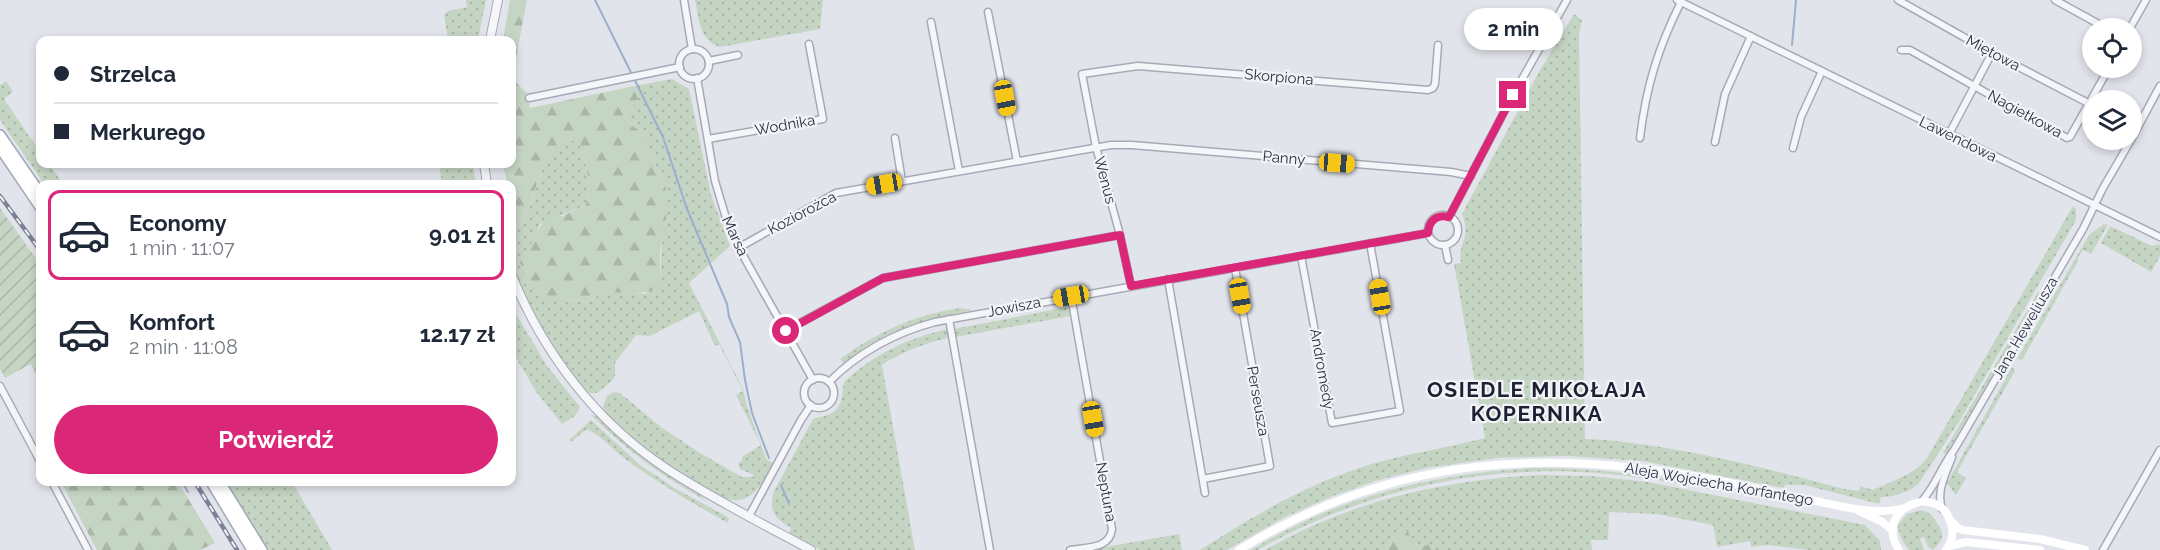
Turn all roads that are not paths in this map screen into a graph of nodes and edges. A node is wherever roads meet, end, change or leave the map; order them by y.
1 (498, 0) edge
2 (684, 0) edge
3 (1567, 0) edge
4 (1898, 0) edge
5 (2055, 0) edge
6 (2146, 0) edge
7 (1679, 1) edge
8 (988, 12) dead end
9 (2088, 18) edge
10 (2136, 18) edge
11 (931, 22) dead end
12 (491, 36) edge
13 (1751, 36) junction
14 (809, 44) dead end
15 (1438, 45) dead end
16 (692, 49) junction
17 (1901, 50) dead end
18 (1992, 53) junction
19 (738, 56) dead end
20 (709, 61) junction
21 (680, 67) junction
22 (1822, 71) junction
23 (1082, 74) joint
24 (697, 78) junction
25 (1974, 86) junction
26 (2160, 86) edge
27 (529, 98) dead end
28 (2082, 100) edge
29 (2082, 114) edge
30 (2142, 119) edge
31 (1948, 134) junction
32 (0, 135) edge
33 (895, 138) dead end
34 (1640, 138) dead end
35 (708, 139) junction
36 (1715, 142) dead end
37 (1096, 147) junction
38 (0, 148) edge
39 (1793, 148) dead end
40 (2125, 150) edge
41 (1017, 161) junction
42 (959, 171) junction
43 (1471, 176) junction
44 (903, 181) junction
45 (36, 187) edge
46 (36, 201) edge
47 (2094, 205) junction
48 (1449, 217) junction
49 (1428, 233) junction
50 (1120, 235) junction
51 (2160, 237) edge
52 (1370, 243) junction
53 (1445, 245) junction
54 (740, 248) junction
55 (1301, 256) junction
56 (1448, 260) dead end
57 (1235, 268) junction
58 (1168, 279) junction
59 (516, 286) edge
60 (1131, 286) junction
61 (1071, 296) junction
62 (949, 319) junction
63 (786, 331) junction
64 (813, 380) junction
65 (829, 382) junction
66 (0, 386) edge
67 (3, 399) edge
68 (811, 405) junction
69 (1954, 450) junction
70 (2160, 450) edge
71 (36, 453) edge
72 (1203, 479) junction
73 (54, 486) edge
74 (213, 486) edge
75 (222, 486) edge
76 (1205, 493) dead end
77 (1921, 502) junction
78 (1905, 508) junction
79 (1856, 509) junction
80 (1942, 509) junction
81 (749, 516) junction
82 (1949, 519) junction
83 (1893, 531) junction
84 (1896, 548) edge
85 (1947, 548) edge
86 (88, 550) edge
87 (252, 550) edge
88 (262, 550) edge
89 (811, 550) edge
90 (990, 550) edge
91 (1070, 550) edge
92 (1239, 550) edge
93 (2040, 550) edge
94 (2085, 550) edge
95 (2103, 550) edge

1 - 12 street
2 - 16 street
3 - 43 street
4 - 18 street, Miętowa
5 - 9 street
6 - 10 street
7 - 13 street, Lawendowa
7 - 34 street, Lawendowa
8 - 41 street
11 - 42 street
13 - 22 street, Lawendowa
13 - 36 street
14 - 35 street, Wodnika
15 - 23 street, Skorpiona
16 - 20 street
16 - 21 street
17 - 25 street, Nagietkowa
18 - 25 street, Nagietkowa
18 - 28 street, Miętowa
19 - 20 street
20 - 24 street
21 - 24 street
21 - 27 street
22 - 31 street, Lawendowa
22 - 39 street
23 - 37 street, Wenus
24 - 35 street, Marsa
25 - 29 street, Nagietkowa
25 - 31 street, Nagietkowa
26 - 30 street, Jana Heweliusza
31 - 47 street, Lawendowa
32 - 45 main road
33 - 44 street
35 - 54 street, Marsa
37 - 41 street, Koziorożca
37 - 43 street, Panny
37 - 50 street, Wenus
38 - 46 main road
40 - 47 street, Jana Heweliusza
41 - 42 street, Koziorożca
42 - 44 street, Koziorożca
43 - 48 street
44 - 54 street, Koziorożca
47 - 51 street, Lawendowa
47 - 69 street, Jana Heweliusza
48 - 49 street
48 - 53 street
49 - 52 street, Jowisza
49 - 53 street
50 - 60 street, Wenus
50 - 63 street
52 - 55 street, Jowisza
52 - 55 street, Andromedy
53 - 56 street
54 - 63 street, Marsa
55 - 57 street, Jowisza
57 - 58 street, Jowisza
57 - 72 street, Perseusza
58 - 60 street, Jowisza
58 - 72 street
59 - 81 street
60 - 61 street, Jowisza
61 - 62 street, Jowisza
61 - 91 street, Neptuna
62 - 65 street, Jowisza
62 - 90 street
63 - 64 street, Marsa
64 - 65 street
64 - 68 street
65 - 68 street
66 - 67 street
67 - 71 street
68 - 81 street
69 - 77 street, Jana Heweliusza
69 - 80 street, Jana Heweliusza
70 - 95 street
72 - 76 street
73 - 86 street
74 - 87 main road
75 - 88 main road
77 - 78 main road, Aleja Wojciecha Korfantego
77 - 80 main road
78 - 79 main road, Aleja Wojciecha Korfantego
78 - 83 main road
79 - 83 main road, Aleja Wojciecha Korfantego
79 - 92 main road, Aleja Wojciecha Korfantego
80 - 82 main road
81 - 89 street
82 - 85 main road
82 - 94 main road
83 - 84 main road
85 - 93 main road

